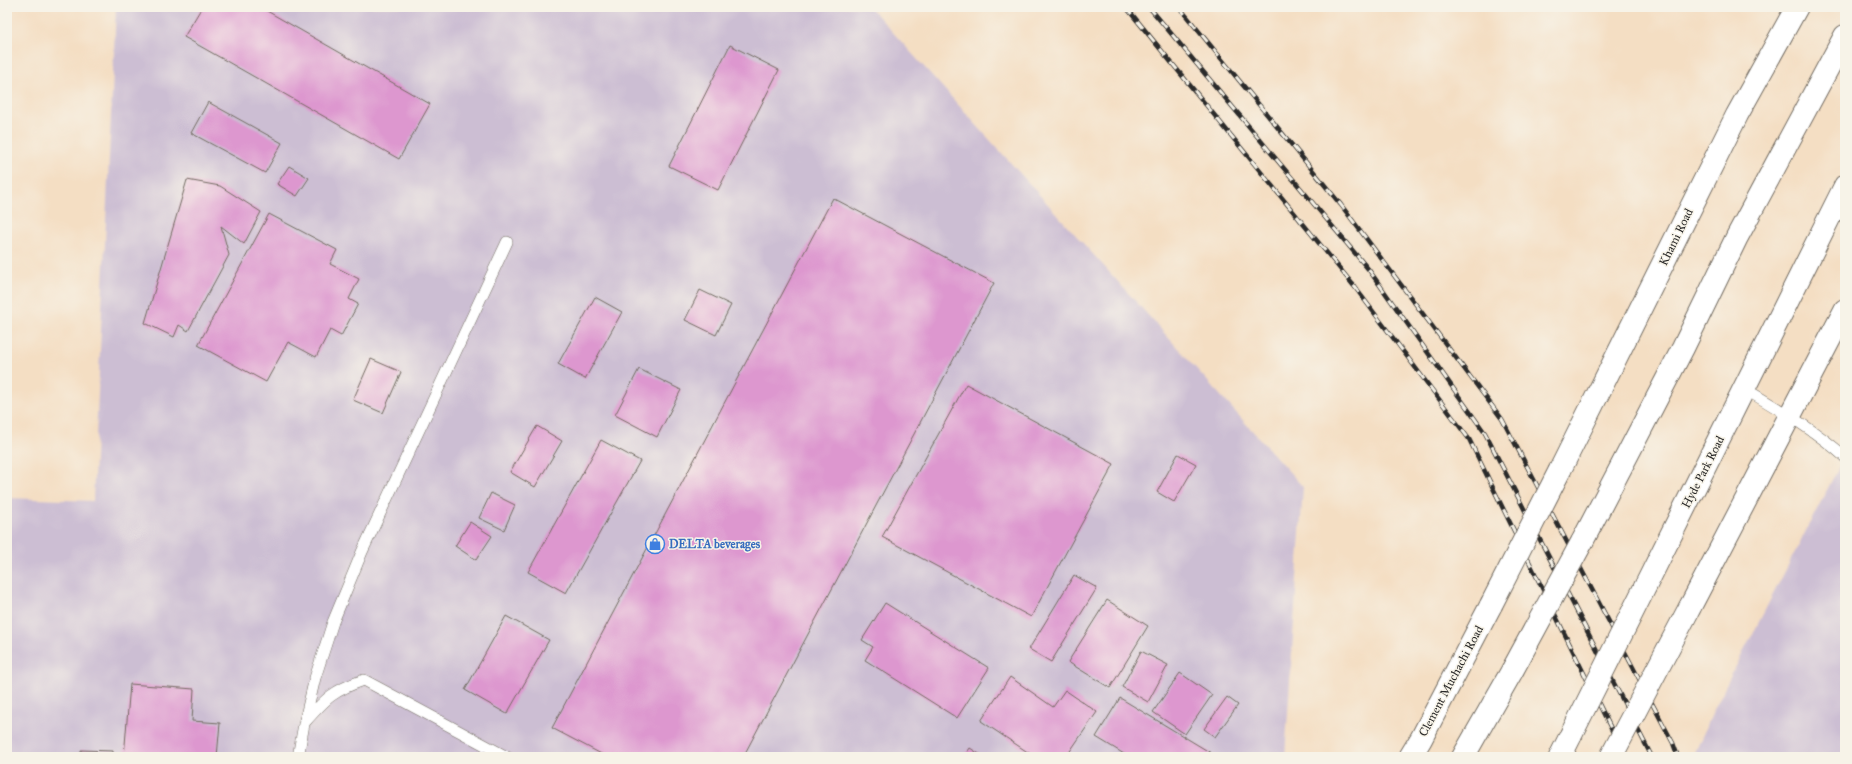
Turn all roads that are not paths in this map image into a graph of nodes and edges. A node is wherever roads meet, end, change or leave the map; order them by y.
1 (1797, 7) edge
2 (1845, 36) edge
3 (1845, 186) edge
4 (507, 242) dead end
5 (1845, 310) edge
6 (1745, 390) junction
7 (1789, 416) junction
8 (1845, 457) edge
9 (1491, 605) joint
10 (304, 724) junction
11 (298, 757) edge
12 (507, 757) edge
13 (1410, 757) edge
14 (1463, 757) edge
15 (1560, 757) edge
16 (1611, 757) edge

1 - 9 main road, Khami Road, bridge
2 - 14 main road, bridge
3 - 6 main road, Hyde Park Road
4 - 10 lane
5 - 7 main road
6 - 7 lane
6 - 15 main road, Hyde Park Road, bridge
7 - 8 lane
7 - 16 main road, bridge
9 - 13 main road, Clement Muchachi Road
10 - 11 lane
10 - 12 lane

